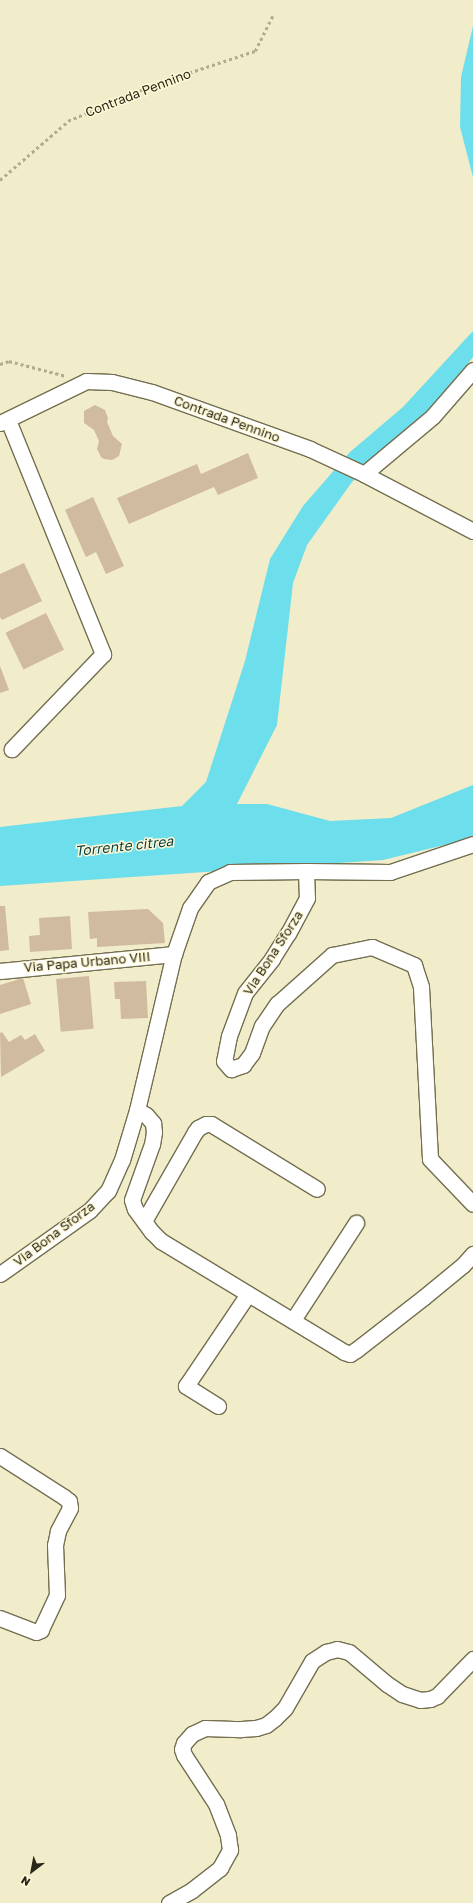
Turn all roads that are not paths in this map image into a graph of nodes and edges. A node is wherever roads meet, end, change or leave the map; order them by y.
1 (473, 370) edge
2 (4, 421) edge
3 (364, 474) junction
4 (473, 531) edge
5 (12, 749) dead end
6 (473, 844) edge
7 (306, 871) junction
8 (174, 954) junction
9 (0, 971) edge
10 (137, 1110) junction
11 (317, 1189) dead end
12 (473, 1204) edge
13 (144, 1221) junction
14 (356, 1223) dead end
15 (473, 1254) edge
16 (0, 1274) edge
17 (248, 1294) junction
18 (293, 1320) junction
19 (218, 1406) dead end
20 (0, 1456) edge
21 (0, 1618) edge
22 (473, 1659) edge
23 (169, 1903) edge

1 - 3 street
2 - 3 street, Contrada Pennino
2 - 5 street
3 - 4 street, Contrada Pennino
6 - 7 street
7 - 8 street, Via Bona Sforza
7 - 12 street, Via Bona Sforza
8 - 9 street, Via Papa Urbano VIII
8 - 10 street, Via Bona Sforza
10 - 13 street
10 - 16 street, Via Bona Sforza
11 - 13 street
13 - 17 street
14 - 18 street
15 - 18 street
17 - 18 street
17 - 19 street
20 - 21 street
22 - 23 street

